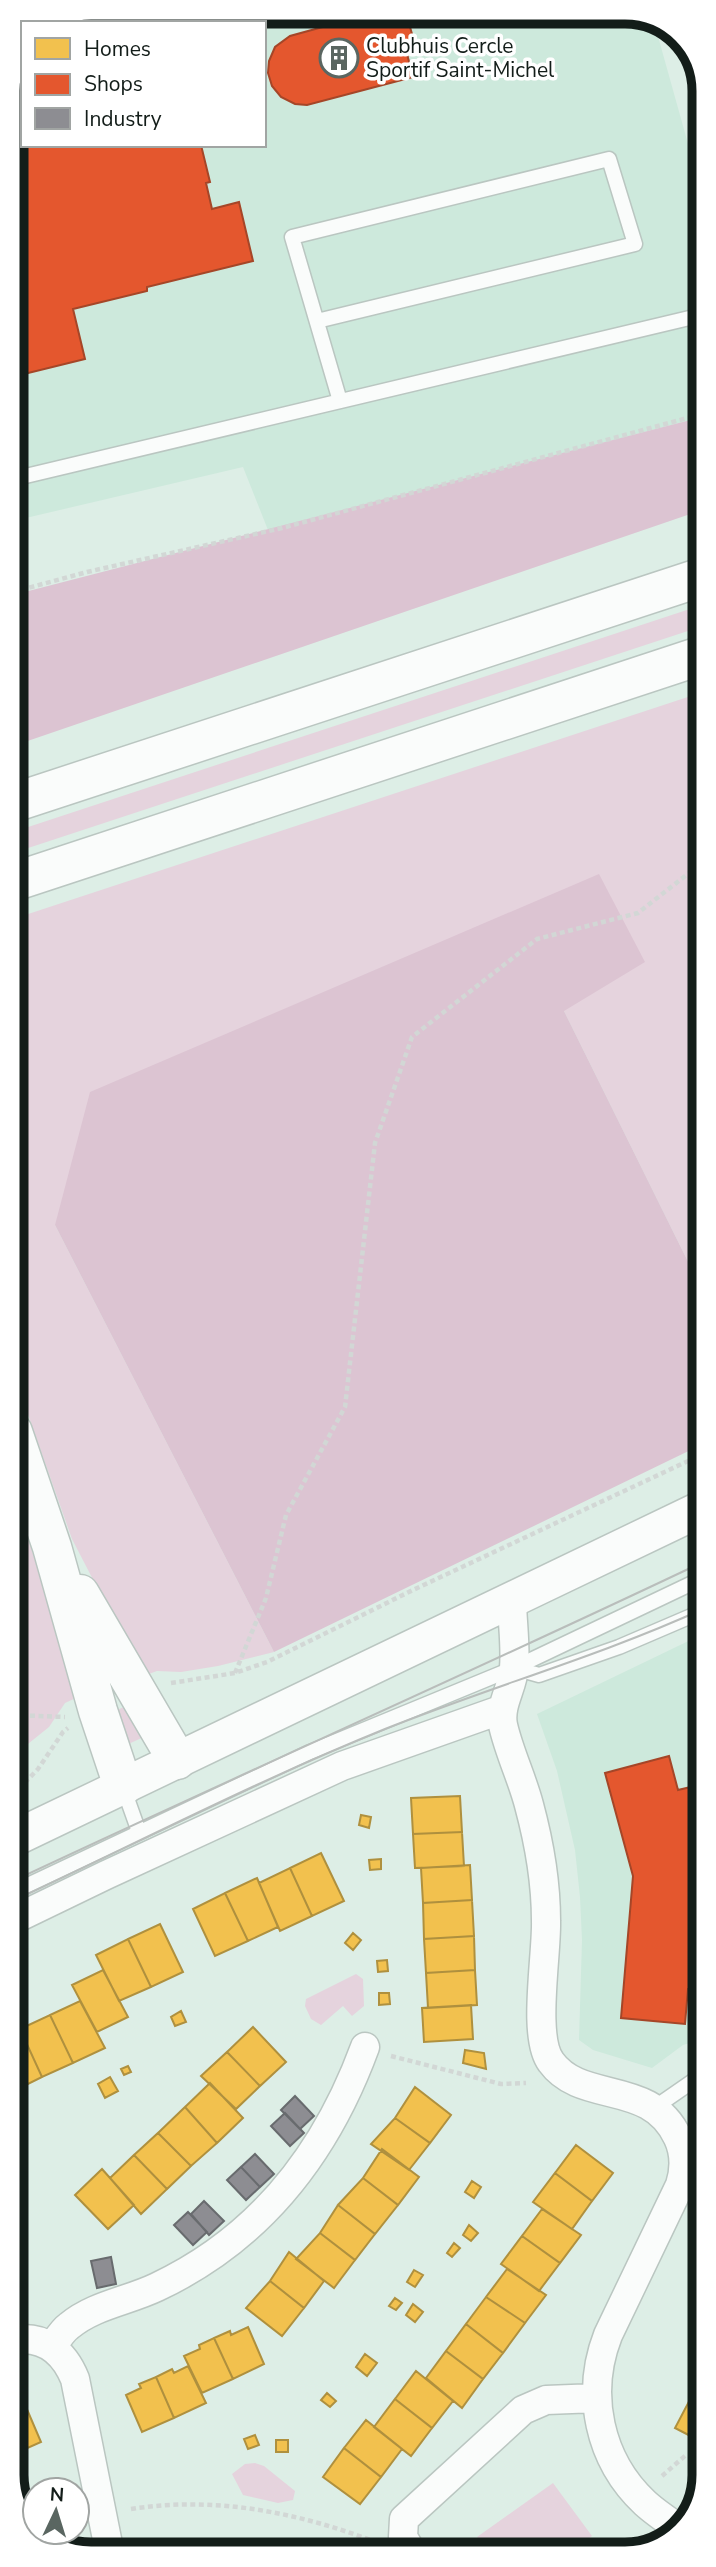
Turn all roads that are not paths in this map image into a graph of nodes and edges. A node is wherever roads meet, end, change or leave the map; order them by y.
1 (692, 317) edge
2 (317, 321) junction
3 (340, 401) junction
4 (24, 476) edge
5 (692, 580) edge
6 (692, 658) edge
7 (24, 799) edge
8 (24, 878) edge
9 (24, 1464) edge
10 (692, 1513) edge
11 (52, 1547) junction
12 (692, 1583) edge
13 (512, 1599) junction
14 (692, 1616) edge
15 (514, 1668) junction
16 (503, 1709) junction
17 (177, 1760) junction
18 (123, 1786) junction
19 (139, 1832) junction
20 (24, 1834) edge
21 (24, 1887) edge
22 (24, 1915) edge
23 (365, 2047) road end
24 (692, 2082) edge
25 (654, 2108) junction
26 (692, 2170) edge
27 (692, 2174) edge
28 (24, 2339) edge
29 (52, 2347) junction
30 (597, 2398) junction
31 (672, 2523) edge
32 (108, 2542) edge
33 (406, 2542) edge

1 - 3 lane
2 - 2 lane
2 - 3 lane
3 - 4 lane
5 - 7 highway
6 - 8 highway
9 - 11 highway
10 - 13 street
11 - 17 highway
11 - 18 highway
12 - 15 lane
13 - 15 street
13 - 17 street
14 - 15 lane
15 - 16 street
15 - 19 lane
16 - 22 street
16 - 25 street
17 - 18 street
18 - 19 lane
18 - 20 street
19 - 21 lane
23 - 29 street
24 - 25 lane
25 - 26 street
27 - 30 street
28 - 29 street
29 - 32 street
30 - 31 street
30 - 33 street

